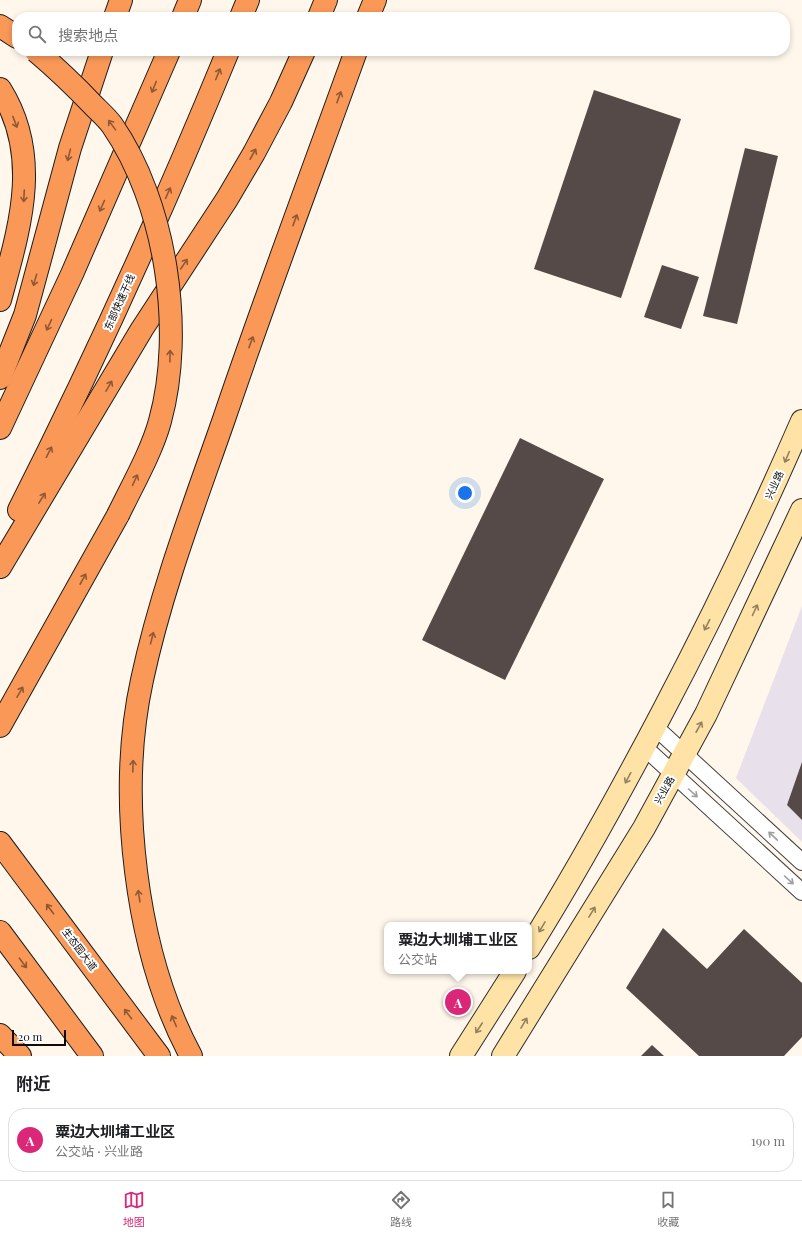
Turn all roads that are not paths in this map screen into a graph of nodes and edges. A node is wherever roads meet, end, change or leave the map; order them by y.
1 (121, 0) edge
2 (190, 0) edge
3 (248, 0) edge
4 (326, 0) edge
5 (375, 0) edge
6 (117, 12) edge
7 (185, 12) edge
8 (243, 12) edge
9 (321, 12) edge
10 (370, 12) edge
11 (0, 26) edge
12 (12, 34) edge
13 (42, 56) edge
14 (100, 56) edge
15 (167, 56) edge
16 (226, 56) edge
17 (302, 56) edge
18 (354, 56) edge
19 (0, 89) edge
20 (0, 300) edge
21 (0, 378) edge
22 (802, 421) edge
23 (0, 428) edge
24 (802, 510) edge
25 (0, 549) edge
26 (0, 567) edge
27 (0, 726) edge
28 (655, 727) junction
29 (644, 747) junction
30 (684, 754) junction
31 (673, 774) junction
32 (0, 843) edge
33 (802, 862) edge
34 (802, 892) edge
35 (0, 932) edge
36 (532, 943) edge
37 (513, 974) edge
38 (0, 1035) edge
39 (20, 1056) edge
40 (92, 1056) edge
41 (159, 1056) edge
42 (191, 1056) edge
43 (461, 1056) edge
44 (503, 1056) edge

1 - 6 highway
2 - 7 highway
3 - 8 highway
4 - 9 highway
5 - 10 highway
11 - 12 highway
27 -> 13 highway, bridge
14 -> 21 highway
15 -> 23 highway
25 -> 16 highway, 东部快速干线
26 -> 17 highway
42 -> 18 highway
19 -> 20 highway
22 -> 28 main road, 兴业路
30 -> 24 main road, 兴业路
28 - 29 main road, 兴业路
28 - 30 street
29 - 31 street
29 -> 36 main road, 兴业路
30 - 31 main road, 兴业路
33 -> 30 street
31 -> 34 street
44 -> 31 main road, 兴业路
41 -> 32 highway, 生态园大道
35 -> 40 highway
37 -> 43 main road
38 - 39 highway

